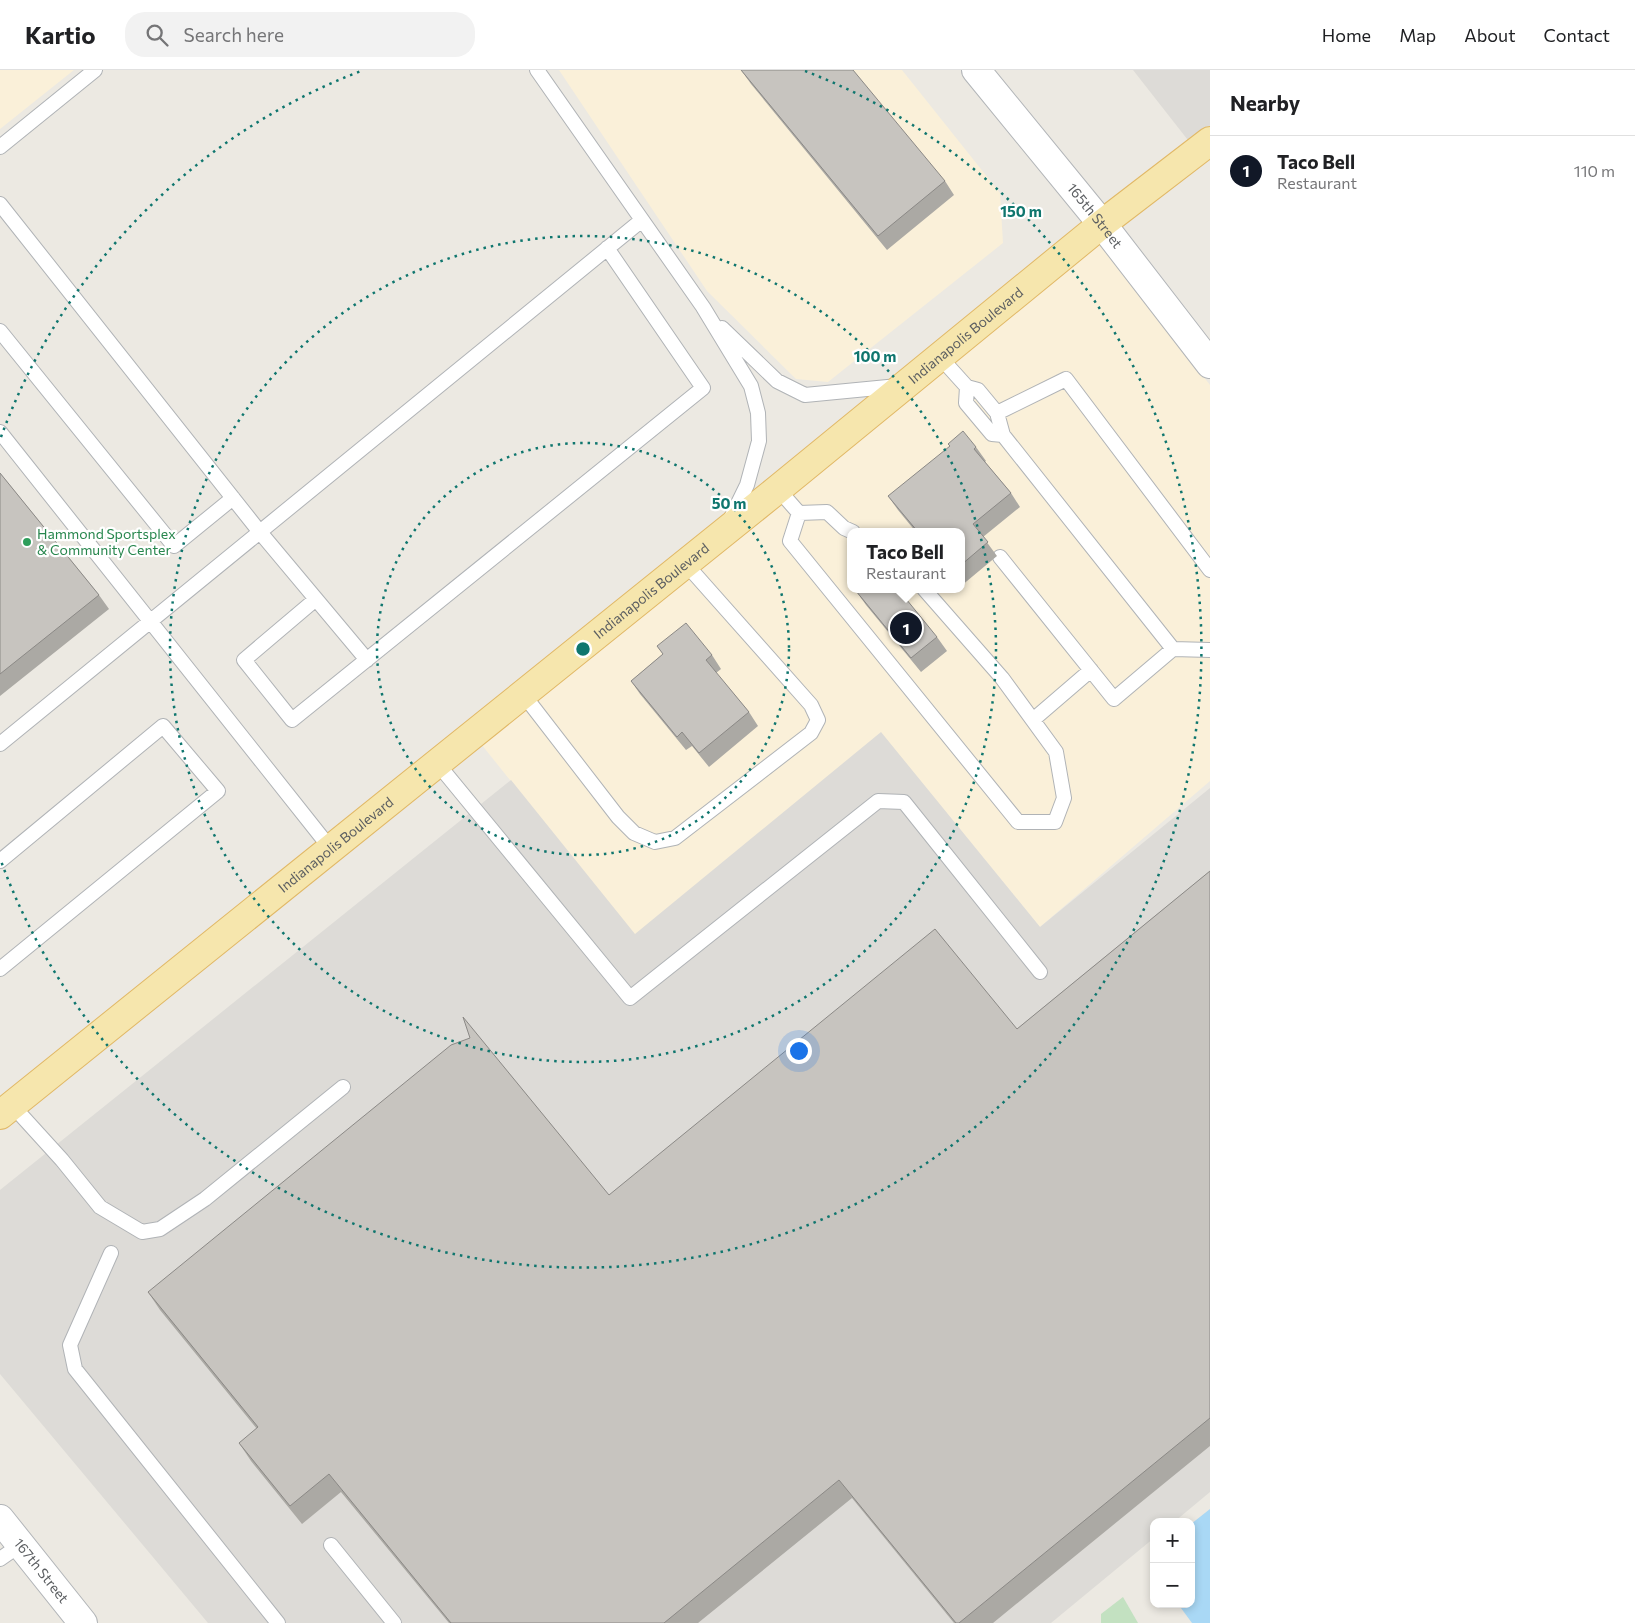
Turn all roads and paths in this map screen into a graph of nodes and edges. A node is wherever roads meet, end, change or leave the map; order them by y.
1 (95, 70) edge
2 (537, 70) edge
3 (976, 70) edge
4 (1210, 140) edge
5 (0, 147) edge
6 (0, 205) edge
7 (642, 220) junction
8 (1102, 224) junction
9 (607, 248) junction
10 (702, 307) junction
11 (0, 331) edge
12 (939, 356) junction
13 (1210, 364) edge
14 (905, 385) junction
15 (967, 387) junction
16 (997, 413) junction
17 (0, 432) edge
18 (1003, 436) junction
19 (778, 489) junction
20 (233, 498) junction
21 (799, 513) junction
22 (847, 529) edge
23 (259, 531) junction
24 (725, 531) junction
25 (1000, 557) dead end
26 (685, 563) junction
27 (1210, 570) edge
28 (928, 593) edge
29 (316, 599) junction
30 (150, 621) junction
31 (1173, 649) junction
32 (1210, 650) edge
33 (367, 660) junction
34 (1091, 670) junction
35 (523, 694) junction
36 (1034, 719) junction
37 (0, 744) edge
38 (437, 763) junction
39 (331, 848) junction
40 (0, 861) edge
41 (0, 969) edge
42 (1040, 972) dead end
43 (343, 1087) dead end
44 (6, 1110) edge
45 (111, 1253) dead end
46 (0, 1519) edge
47 (331, 1545) dead end
48 (10, 1552) edge
49 (83, 1623) edge
50 (278, 1623) edge
51 (394, 1623) edge

1 - 5 lane
2 - 7 lane
3 - 8 main road, 165th Street
4 - 8 main road, Indianapolis Boulevard
6 - 20 lane
7 - 9 lane
7 - 10 lane
8 - 12 main road, Indianapolis Boulevard
8 - 13 main road, 165th Street
9 - 23 lane
9 - 33 lane
10 - 14 lane
10 - 24 lane
11 - 20 lane
12 - 14 main road, Indianapolis Boulevard
12 - 15 lane
14 - 19 main road, Indianapolis Boulevard
15 - 16 lane
15 - 18 lane
16 - 18 lane
16 - 27 lane
17 - 30 lane
18 - 31 lane
19 - 21 lane
19 - 24 main road, Indianapolis Boulevard
20 - 23 lane
21 - 22 lane
21 - 36 lane
23 - 29 lane
23 - 30 lane
24 - 26 main road, Indianapolis Boulevard
25 - 34 lane
26 - 35 main road, Indianapolis Boulevard
26 - 35 lane
28 - 36 lane
29 - 33 lane
29 - 33 lane
30 - 37 lane
30 - 39 lane
31 - 32 lane
31 - 34 lane
34 - 36 lane
35 - 38 main road, Indianapolis Boulevard
38 - 39 main road, Indianapolis Boulevard
38 - 42 lane
39 - 44 main road, Indianapolis Boulevard
40 - 41 lane
43 - 44 lane
45 - 50 lane
46 - 48 main road, 167th Street
47 - 51 lane
48 - 49 main road, 167th Street

